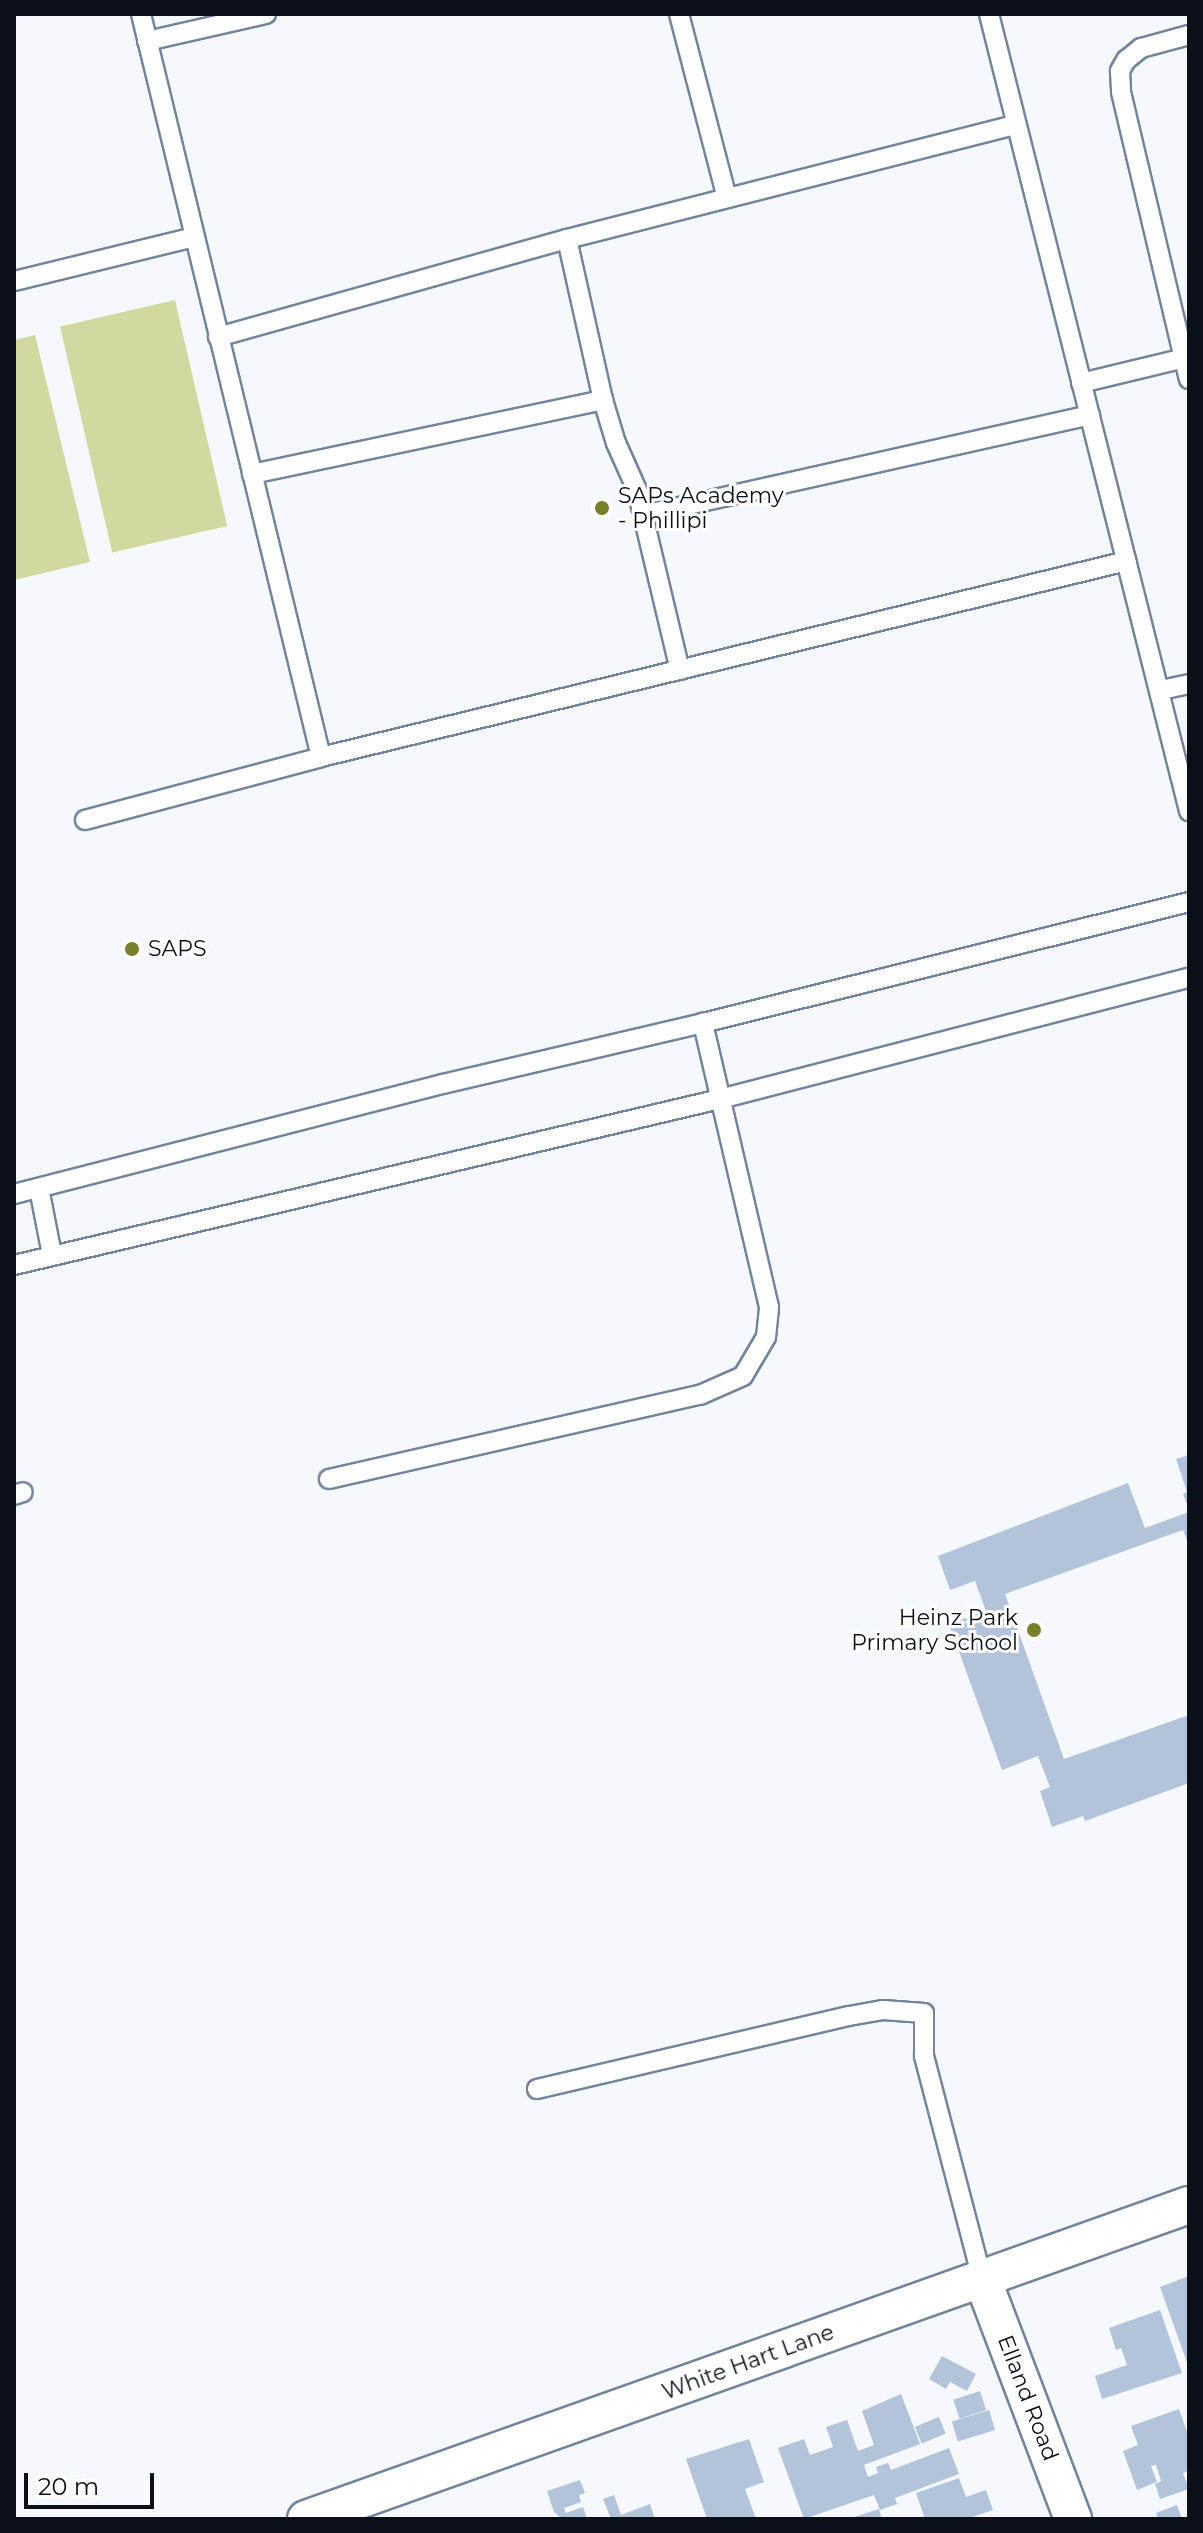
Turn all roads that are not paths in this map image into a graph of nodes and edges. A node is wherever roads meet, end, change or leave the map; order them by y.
1 (141, 14) edge
2 (266, 14) edge
3 (679, 14) edge
4 (989, 14) edge
5 (1189, 35) edge
6 (147, 41) junction
7 (1014, 125) junction
8 (727, 198) junction
9 (195, 237) junction
10 (567, 239) junction
11 (14, 281) edge
12 (218, 337) junction
13 (1187, 357) edge
14 (1189, 379) edge
15 (1081, 383) junction
16 (603, 400) junction
17 (1090, 415) junction
18 (252, 474) junction
19 (643, 515) junction
20 (1127, 561) junction
21 (680, 670) junction
22 (1189, 684) edge
23 (1161, 690) junction
24 (321, 757) junction
25 (1189, 811) edge
26 (85, 820) dead end
27 (1189, 902) edge
28 (1189, 978) edge
29 (703, 1023) junction
30 (720, 1099) junction
31 (39, 1188) junction
32 (14, 1194) edge
33 (52, 1255) junction
34 (14, 1265) edge
35 (329, 1479) dead end
36 (537, 2089) dead end
37 (1189, 2205) edge
38 (982, 2278) junction
39 (306, 2519) edge
40 (1073, 2519) edge

1 - 6 lane
2 - 6 lane
3 - 8 lane
4 - 7 lane
5 - 13 lane
6 - 9 lane
7 - 8 lane
7 - 15 lane
8 - 10 lane
9 - 11 lane
9 - 12 lane
10 - 12 lane
10 - 16 lane
12 - 18 lane
13 - 14 lane
13 - 15 lane
15 - 17 lane
16 - 18 lane
16 - 19 lane
17 - 19 lane
17 - 20 lane
18 - 24 lane
19 - 21 lane
20 - 21 lane
20 - 23 lane
21 - 24 lane
22 - 23 lane
23 - 25 lane
24 - 26 lane
27 - 29 lane
28 - 30 lane
29 - 30 lane
29 - 31 lane
30 - 33 lane
30 - 35 lane
31 - 32 lane
31 - 33 lane
33 - 34 lane
36 - 38 lane
37 - 38 street, White Hart Lane
38 - 39 street, White Hart Lane
38 - 40 street, Elland Road

